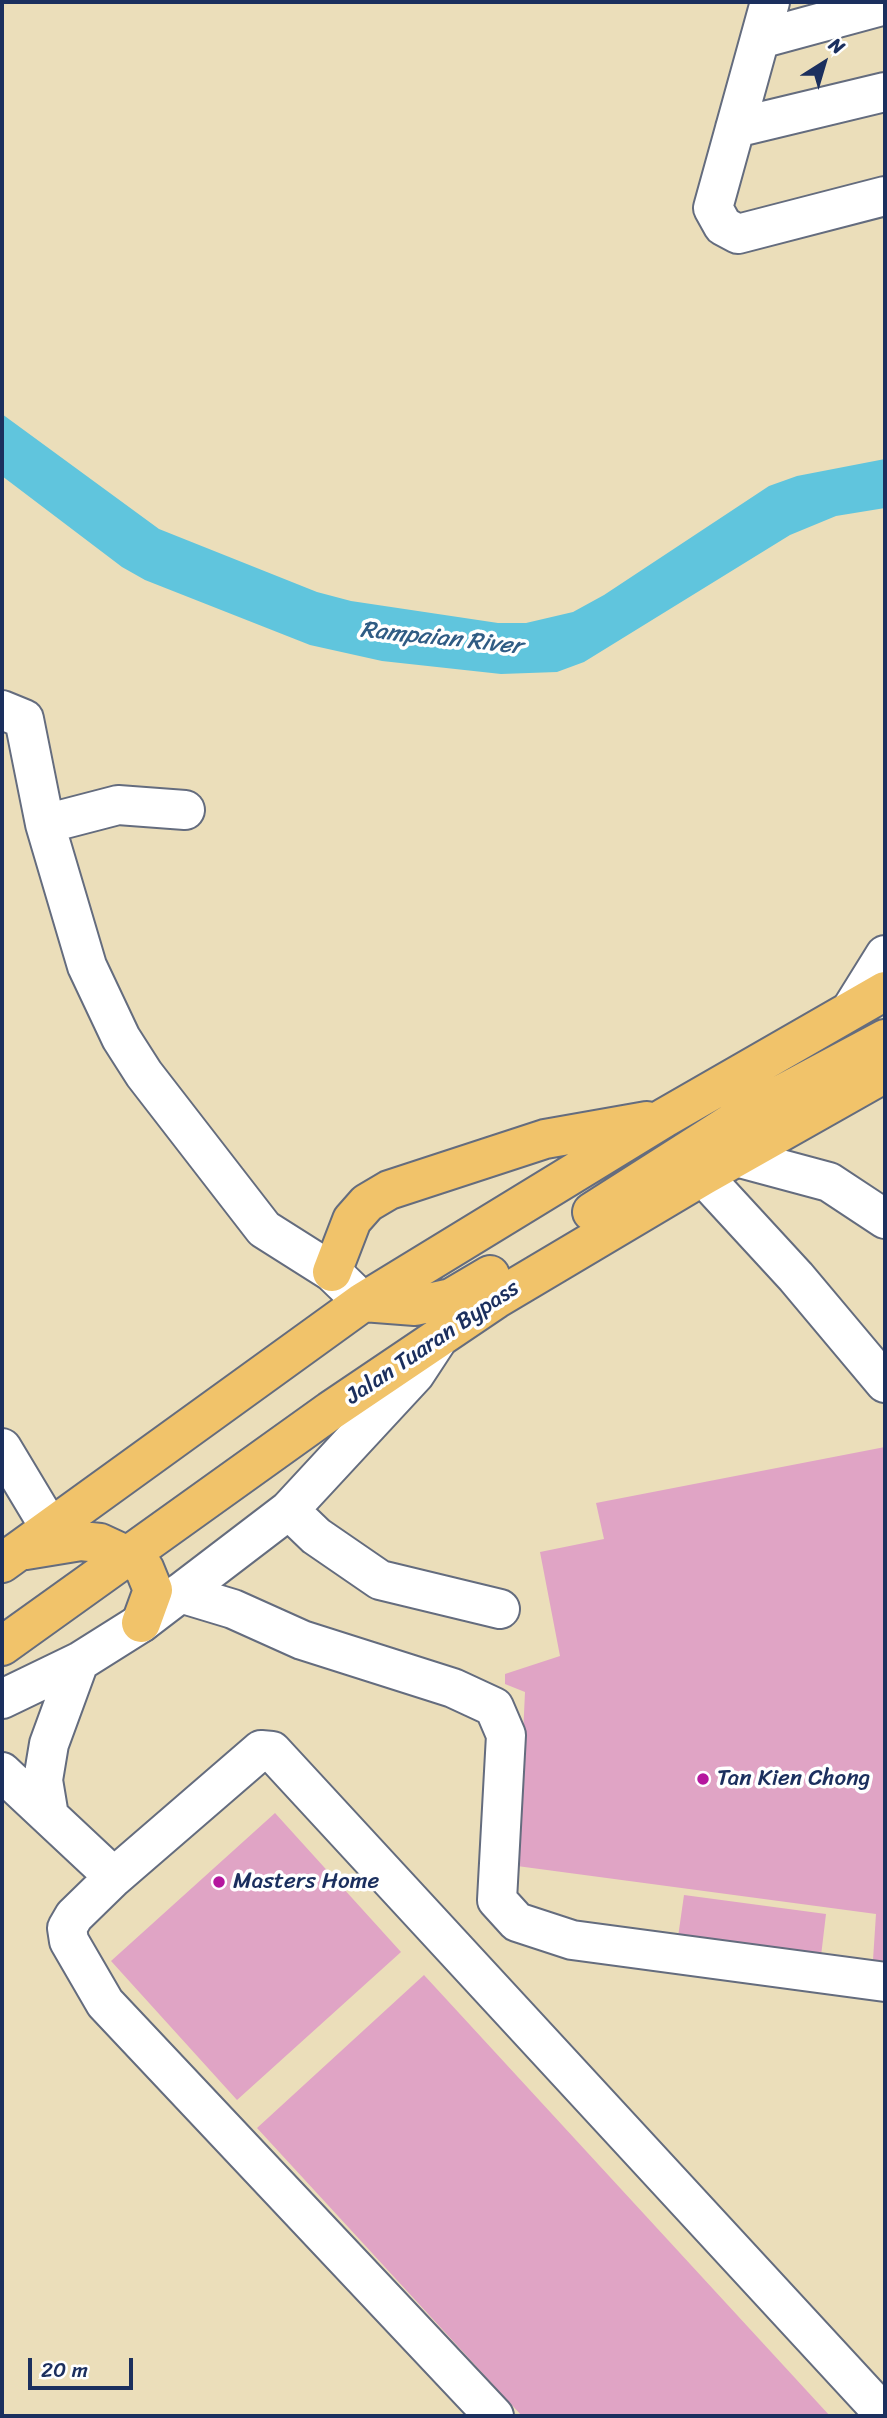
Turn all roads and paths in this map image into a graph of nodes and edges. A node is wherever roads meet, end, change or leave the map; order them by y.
1 (771, 2) edge
2 (885, 5) edge
3 (760, 39) junction
4 (885, 92) edge
5 (735, 128) junction
6 (885, 196) edge
7 (2, 710) edge
8 (185, 810) dead end
9 (45, 824) junction
10 (885, 954) edge
11 (885, 991) edge
12 (852, 1008) junction
13 (885, 1039) edge
14 (885, 1073) edge
15 (664, 1118) junction
16 (736, 1157) junction
17 (703, 1176) junction
18 (885, 1219) edge
19 (332, 1272) junction
20 (363, 1302) junction
21 (441, 1335) junction
22 (885, 1383) edge
23 (2, 1448) edge
24 (289, 1510) junction
25 (50, 1528) junction
26 (128, 1556) junction
27 (10, 1557) edge
28 (180, 1592) junction
29 (500, 1609) dead end
30 (142, 1623) junction
31 (2, 1646) edge
32 (79, 1662) junction
33 (2, 1699) edge
34 (2, 1772) edge
35 (49, 1816) junction
36 (114, 1877) junction
37 (885, 1982) edge
38 (885, 2415) edge
39 (494, 2416) edge

1 - 3 street
2 - 3 street
3 - 5 street
4 - 5 street
5 - 6 street
7 - 9 street
8 - 9 street
9 - 19 street
10 - 12 street
11 - 12 highway
12 - 15 highway
13 - 20 highway
14 - 16 highway, Jalan Tuaran Bypass
15 - 19 highway
15 - 20 highway
16 - 17 highway, Jalan Tuaran Bypass
16 - 18 street
17 - 21 highway, Jalan Tuaran Bypass
17 - 22 street
19 - 20 street
20 - 25 highway
21 - 24 street
21 - 26 highway, Jalan Tuaran Bypass
23 - 25 street
24 - 28 street
24 - 29 street
25 - 27 highway
26 - 27 highway
26 - 30 highway
26 - 31 highway, Jalan Tuaran Bypass
28 - 30 street
28 - 37 street
30 - 32 street
32 - 33 street
32 - 35 street
34 - 35 street
35 - 36 street
36 - 38 street
36 - 39 street

